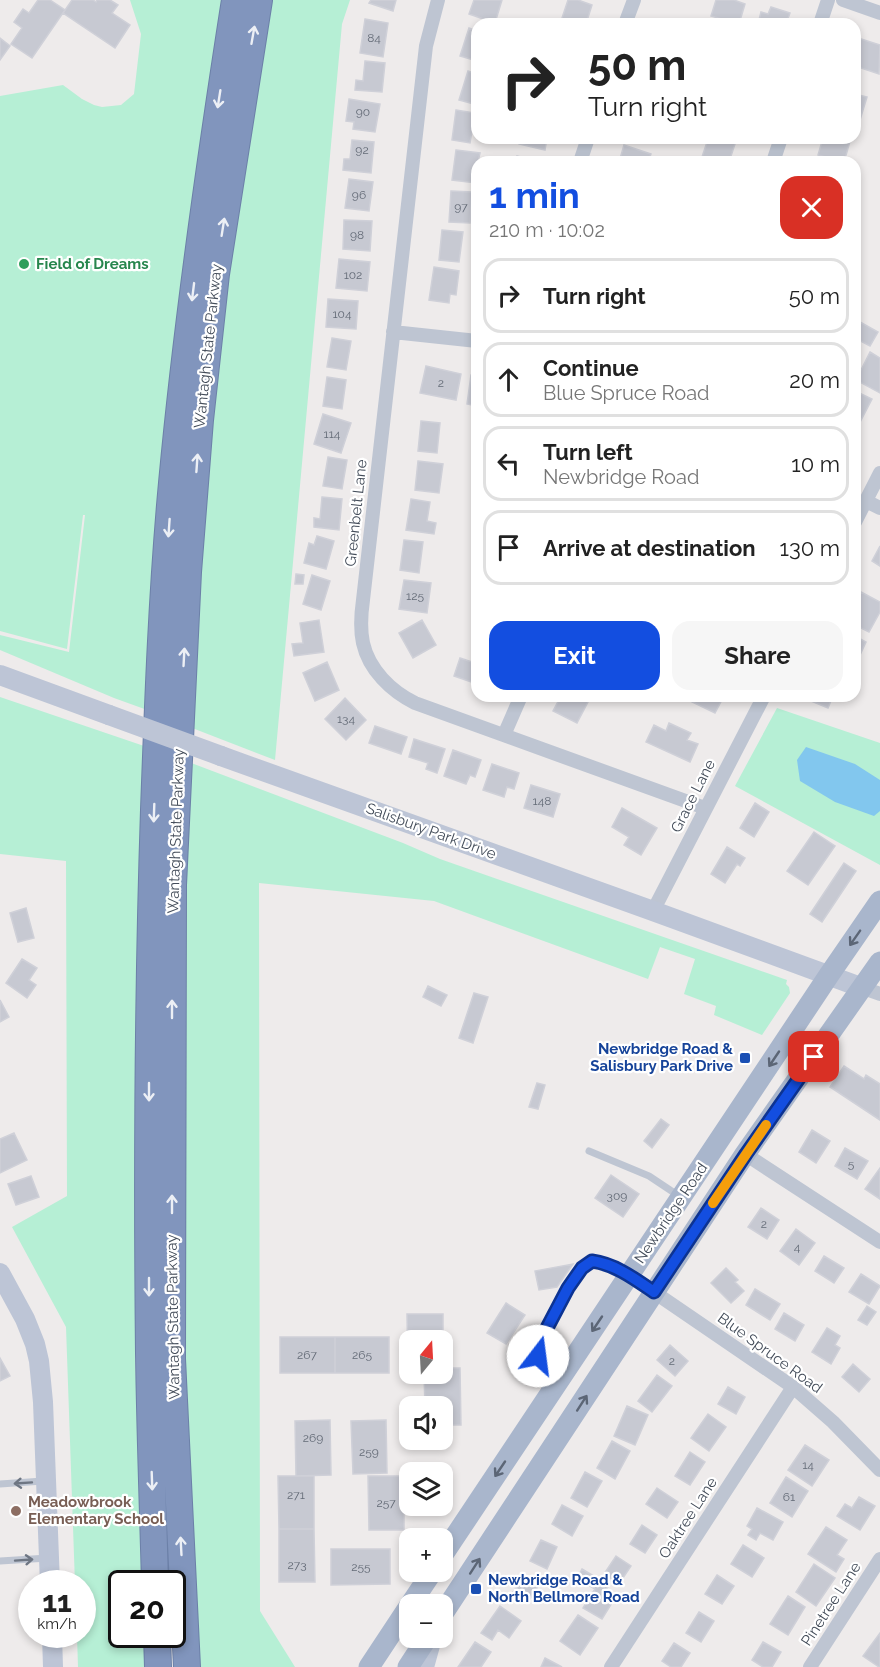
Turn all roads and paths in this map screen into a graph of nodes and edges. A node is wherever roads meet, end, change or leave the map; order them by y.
1 (235, 0) edge
2 (259, 0) edge
3 (438, 0) edge
4 (634, 0) edge
5 (828, 0) edge
6 (843, 0) edge
7 (880, 13) edge
8 (627, 18) edge
9 (822, 18) edge
10 (393, 332) junction
11 (471, 340) edge
12 (880, 473) edge
13 (866, 501) junction
14 (880, 508) edge
15 (861, 511) edge
16 (0, 675) edge
17 (518, 702) edge
18 (761, 702) edge
19 (504, 735) junction
20 (705, 808) junction
21 (880, 902) edge
22 (653, 911) junction
23 (880, 962) edge
24 (829, 975) junction
25 (871, 991) edge
26 (589, 1151) dead end
27 (746, 1154) junction
28 (681, 1197) junction
29 (880, 1242) edge
30 (0, 1273) edge
31 (629, 1275) junction
32 (654, 1292) junction
33 (557, 1384) junction
34 (793, 1386) junction
35 (880, 1470) edge
36 (46, 1481) junction
37 (0, 1484) edge
38 (453, 1540) edge
39 (49, 1558) junction
40 (880, 1559) edge
41 (0, 1561) edge
42 (49, 1570) edge
43 (155, 1570) edge
44 (453, 1598) edge
45 (399, 1622) edge
46 (52, 1648) edge
47 (157, 1648) edge
48 (422, 1648) edge
49 (427, 1648) edge
50 (53, 1667) edge
51 (158, 1667) edge
52 (187, 1667) edge
53 (369, 1667) edge
54 (408, 1667) edge
55 (424, 1667) edge
56 (611, 1667) edge
57 (810, 1667) edge

1 -> 43 highway, Wantagh State Parkway
52 -> 2 highway, Wantagh State Parkway
3 - 10 street, Greenbelt Lane
4 - 8 street
5 - 9 street
6 - 7 street
10 - 11 street
10 - 19 street, Greenbelt Lane
12 - 13 street
13 - 14 street
13 - 15 street
16 - 22 main road, Salisbury Park Drive, bridge
17 - 19 street
18 - 20 street, Grace Lane
19 - 20 street, Greenbelt Lane
20 - 22 street, Grace Lane
21 -> 24 main road, Newbridge Road
22 - 24 main road, Salisbury Park Drive
23 - 25 main road, Newbridge Road
24 - 25 main road, Salisbury Park Drive
24 -> 28 main road, Newbridge Road
25 - 27 main road, Newbridge Road
26 - 28 lane
27 - 29 street
27 - 32 main road, Newbridge Road
28 - 31 main road, Newbridge Road
30 - 36 main road
31 - 32 street, Blue Spruce Road
31 -> 33 main road, Newbridge Road
31 - 33 lane
32 - 34 street, Blue Spruce Road
44 -> 32 main road, Newbridge Road
33 -> 38 main road, Newbridge Road
34 - 35 street, Blue Spruce Road
34 - 56 street, Oaktree Lane
36 -> 37 lane
36 - 39 main road
41 -> 39 lane
39 - 42 main road
40 - 57 street, Pinetree Lane
45 - 53 main road
46 - 50 main road
47 - 51 highway
48 - 54 main road
49 - 55 main road

